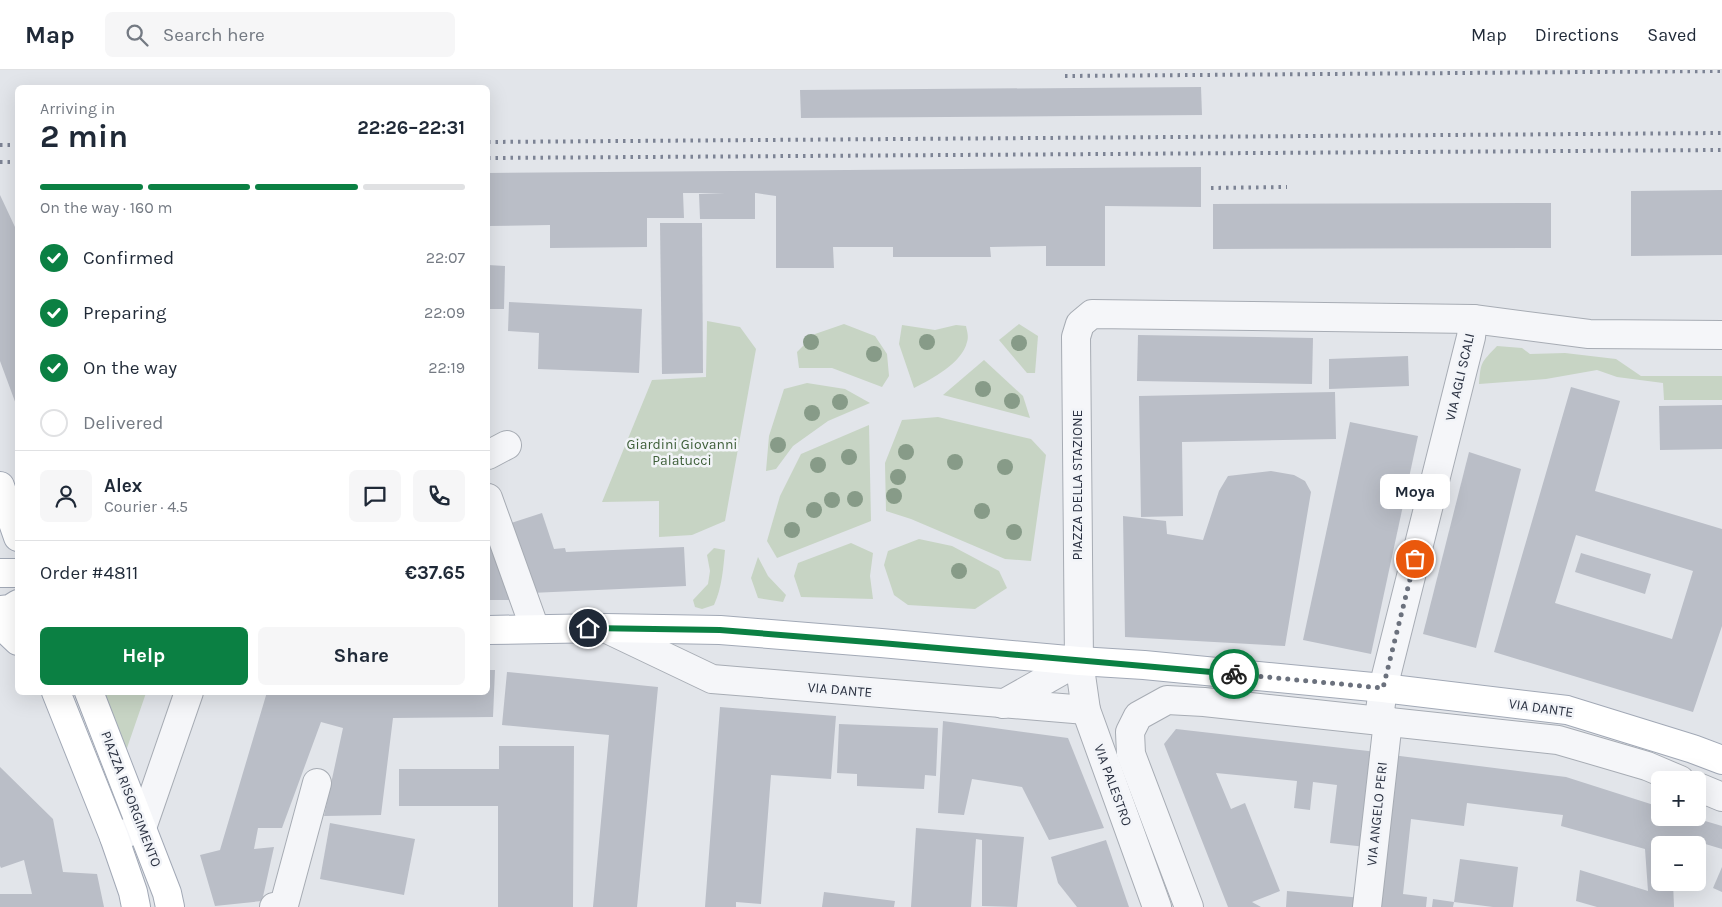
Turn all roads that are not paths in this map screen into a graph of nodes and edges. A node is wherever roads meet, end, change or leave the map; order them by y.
1 (1092, 314) joint
2 (1473, 318) junction
3 (1722, 335) edge
4 (0, 486) edge
5 (490, 503) edge
6 (15, 528) edge
7 (0, 573) edge
8 (15, 573) edge
9 (15, 606) edge
10 (0, 610) edge
11 (0, 624) edge
12 (605, 628) junction
13 (536, 629) junction
14 (490, 630) edge
15 (15, 638) edge
16 (1078, 661) junction
17 (1383, 688) junction
18 (57, 695) edge
19 (90, 695) edge
20 (188, 695) edge
21 (1003, 704) junction
22 (1086, 710) junction
23 (1138, 716) joint
24 (1383, 721) junction
25 (1722, 762) edge
26 (1647, 766) junction
27 (1659, 771) edge
28 (317, 783) dead end
29 (1706, 790) edge
30 (1722, 797) edge
31 (142, 828) junction
32 (114, 837) junction
33 (136, 907) edge
34 (170, 907) edge
35 (274, 907) edge
36 (1156, 907) edge
37 (1189, 907) edge
38 (1367, 907) edge

1 - 2 street, VIA AGLI SCALI
1 - 16 street, PIAZZA DELLA STAZIONE
2 - 3 street
2 - 17 street, VIA AGLI SCALI
4 - 6 main road
5 - 13 street
7 - 8 main road
9 - 10 main road
11 - 15 main road
12 - 13 main road, VIA DANTE
12 - 16 main road, VIA DANTE
12 - 21 street, VIA DANTE
13 - 14 main road, VIA DANTE
16 - 17 main road, VIA DANTE
16 - 21 street
16 - 22 street, VIA PALESTRO
17 - 24 street
17 - 25 main road, VIA DANTE
18 - 32 main road
19 - 31 main road, PIAZZA RISORGIMENTO
20 - 31 street
21 - 22 street, VIA DANTE
22 - 36 street, VIA PALESTRO
23 - 24 street, VIA DANTE
23 - 37 street, VIA PALESTRO
24 - 26 street, VIA DANTE
24 - 38 street, VIA ANGELO PERI
25 - 26 street, VIA DANTE
26 - 27 street, VIA DANTE
28 - 35 street
29 - 30 street
31 - 32 street
31 - 34 main road, PIAZZA RISORGIMENTO
32 - 33 main road

